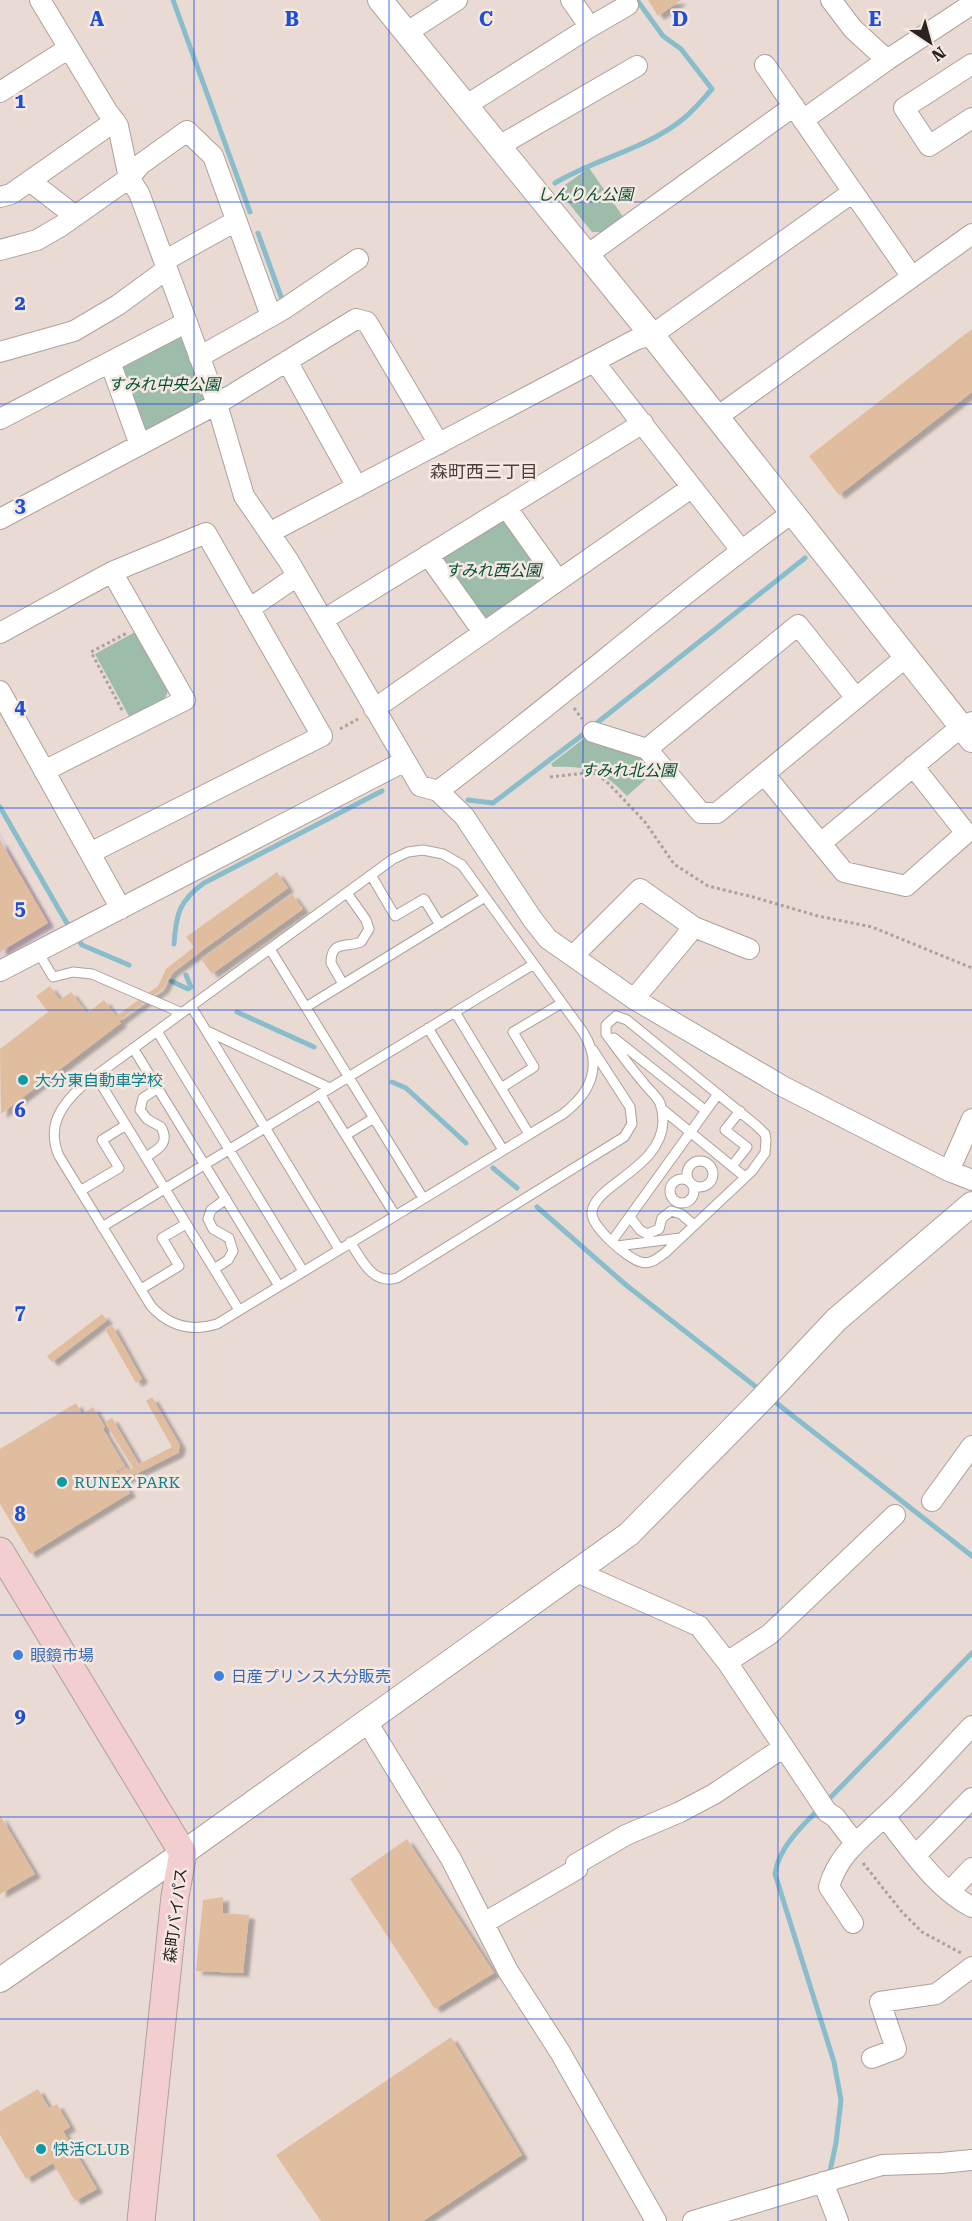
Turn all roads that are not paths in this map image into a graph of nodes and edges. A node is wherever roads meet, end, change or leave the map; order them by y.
1 (40, 0) edge
2 (380, 0) edge
3 (457, 0) edge
4 (571, 0) edge
5 (831, 0) edge
6 (972, 4) edge
7 (628, 5) dead end
8 (590, 27) junction
9 (406, 33) junction
10 (69, 48) junction
11 (887, 60) junction
12 (972, 64) edge
13 (765, 65) dead end
14 (637, 66) dead end
15 (0, 92) edge
16 (465, 106) junction
17 (798, 113) junction
18 (972, 118) edge
19 (115, 121) junction
20 (499, 146) junction
21 (129, 178) junction
22 (30, 181) junction
23 (852, 192) junction
24 (0, 197) edge
25 (75, 216) junction
26 (236, 221) junction
27 (970, 239) edge
28 (0, 250) edge
29 (587, 255) junction
30 (358, 259) dead end
31 (166, 265) junction
32 (912, 277) junction
33 (271, 316) junction
34 (187, 322) junction
35 (652, 335) junction
36 (0, 352) edge
37 (199, 357) junction
38 (287, 361) junction
39 (110, 362) junction
40 (594, 362) junction
41 (217, 404) junction
42 (717, 417) junction
43 (0, 419) edge
44 (642, 423) junction
45 (438, 444) junction
46 (140, 445) junction
47 (357, 487) junction
48 (691, 488) junction
49 (506, 507) junction
50 (792, 513) junction
51 (0, 519) edge
52 (269, 533) junction
53 (741, 550) junction
54 (428, 555) junction
55 (112, 572) junction
56 (297, 576) junction
57 (558, 580) junction
58 (249, 609) junction
59 (323, 620) junction
60 (483, 632) junction
61 (0, 633) edge
62 (906, 657) junction
63 (0, 691) edge
64 (856, 698) junction
65 (374, 709) junction
66 (969, 730) edge
67 (593, 732) road end
68 (647, 749) junction
69 (405, 761) junction
70 (913, 766) junction
71 (44, 771) junction
72 (764, 774) junction
73 (438, 791) junction
74 (821, 843) junction
75 (90, 853) junction
76 (371, 875) junction
77 (347, 893) junction
78 (485, 897) junction
79 (121, 909) junction
80 (440, 925) junction
81 (694, 927) junction
82 (270, 949) junction
83 (749, 949) dead end
84 (38, 952) junction
85 (573, 956) junction
86 (534, 964) junction
87 (0, 971) edge
88 (342, 984) junction
89 (634, 999) junction
90 (562, 1003) junction
91 (191, 1006) junction
92 (306, 1006) junction
93 (455, 1012) junction
94 (182, 1013) junction
95 (428, 1028) junction
96 (157, 1031) junction
97 (207, 1031) junction
98 (606, 1032) junction
99 (134, 1048) junction
100 (592, 1049) junction
101 (96, 1076) junction
102 (349, 1077) junction
103 (158, 1088) junction
104 (330, 1088) junction
105 (501, 1088) junction
106 (320, 1094) junction
107 (718, 1094) junction
108 (662, 1109) junction
109 (706, 1111) junction
110 (740, 1111) junction
111 (374, 1118) junction
112 (972, 1119) edge
113 (126, 1125) junction
114 (265, 1128) junction
115 (691, 1133) junction
116 (529, 1134) junction
117 (346, 1136) junction
118 (229, 1149) junction
119 (503, 1150) junction
120 (146, 1157) junction
121 (205, 1164) junction
122 (732, 1166) junction
123 (949, 1171) junction
124 (746, 1177) junction
125 (972, 1180) edge
126 (709, 1183) junction
127 (692, 1184) junction
128 (165, 1188) junction
129 (80, 1191) junction
130 (423, 1198) junction
131 (723, 1198) junction
132 (226, 1199) junction
133 (690, 1200) junction
134 (972, 1204) edge
135 (395, 1215) junction
136 (705, 1215) junction
137 (630, 1218) junction
138 (186, 1224) junction
139 (694, 1225) junction
140 (102, 1227) junction
141 (680, 1238) junction
142 (350, 1242) junction
143 (615, 1244) junction
144 (339, 1249) junction
145 (214, 1269) junction
146 (303, 1271) junction
147 (279, 1286) junction
148 (141, 1289) junction
149 (239, 1310) junction
150 (972, 1446) edge
151 (932, 1501) dead end
152 (896, 1515) dead end
153 (3, 1561) edge
154 (577, 1572) junction
155 (727, 1662) junction
156 (367, 1722) junction
157 (972, 1726) edge
158 (786, 1751) junction
159 (972, 1798) edge
160 (885, 1817) junction
161 (855, 1843) junction
162 (183, 1853) junction
163 (916, 1855) junction
164 (972, 1868) edge
165 (950, 1891) junction
166 (972, 1907) edge
167 (484, 1923) junction
168 (853, 1923) dead end
169 (968, 1960) edge
170 (0, 1980) edge
171 (872, 2058) dead end
172 (972, 2160) edge
173 (822, 2182) junction
174 (141, 2221) edge
175 (656, 2221) edge
176 (693, 2221) edge
177 (838, 2221) edge

1 - 10 street
2 - 9 street
3 - 9 street
4 - 8 street
5 - 11 street
6 - 11 street
7 - 8 street
8 - 16 street
9 - 16 street
10 - 15 street
10 - 19 street
11 - 17 street
12 - 18 street
13 - 17 street
14 - 20 street
16 - 20 street
17 - 23 street
17 - 29 street
19 - 21 street
19 - 22 street
20 - 29 street
21 - 25 street
21 - 26 street
21 - 31 street
22 - 24 street
22 - 25 street
23 - 32 street
23 - 35 street
25 - 28 street
26 - 31 street
26 - 33 street
27 - 32 street
29 - 35 street
30 - 33 street
31 - 34 street
31 - 36 street
32 - 42 street
33 - 37 street
34 - 37 street
34 - 39 street
35 - 40 street
35 - 42 street
37 - 41 street
38 - 41 street
38 - 45 street
38 - 47 street
39 - 43 street
39 - 46 street
40 - 44 street
40 - 45 street
41 - 46 street
41 - 52 street
42 - 50 street
44 - 48 street
44 - 49 street
45 - 47 street
46 - 51 street
47 - 52 street
48 - 53 street
48 - 57 street
49 - 54 street
49 - 57 street
50 - 53 street
50 - 62 street
52 - 56 street
53 - 73 street
54 - 59 street
54 - 60 street
55 - 58 street
55 - 61 street
55 - 71 street
56 - 58 street
56 - 59 street
57 - 60 street
58 - 75 street
59 - 65 street
60 - 65 street
62 - 64 street
62 - 66 street
63 - 71 street
64 - 68 street
64 - 72 street
65 - 69 street
66 - 70 street
67 - 68 street
68 - 72 street
69 - 73 street
69 - 79 street
70 - 74 street
70 - 74 street
71 - 75 street
72 - 74 street
73 - 85 street
75 - 79 street
76 - 77 lane
76 - 78 lane
76 - 80 lane
77 - 82 lane
77 - 88 lane
78 - 80 lane
78 - 86 lane
79 - 84 street
80 - 88 lane
81 - 83 street
81 - 85 street
81 - 89 street
82 - 91 lane
82 - 92 lane
84 - 87 street
84 - 94 lane
85 - 89 street
86 - 90 lane
86 - 93 lane
88 - 92 lane
89 - 123 street
90 - 100 lane
90 - 105 lane
91 - 94 lane
91 - 97 lane
92 - 102 lane
93 - 95 lane
93 - 105 lane
94 - 96 lane
95 - 102 lane
95 - 119 lane
96 - 99 lane
96 - 118 lane
97 - 104 lane
97 - 114 lane
98 - 107 lane
98 - 108 lane
98 - 109 lane
99 - 101 lane
99 - 103 lane
100 - 116 lane
100 - 142 lane
101 - 113 lane
101 - 129 lane
102 - 104 lane
102 - 111 lane
103 - 120 lane
103 - 121 lane
104 - 106 lane
105 - 116 lane
106 - 114 lane
106 - 117 lane
107 - 109 lane
107 - 110 lane
108 - 115 lane
108 - 143 lane
109 - 115 lane
110 - 122 lane
110 - 124 lane
111 - 117 lane
111 - 130 lane
112 - 123 street
113 - 120 lane
113 - 129 lane
114 - 118 lane
114 - 144 lane
115 - 122 lane
115 - 137 lane
116 - 119 lane
117 - 135 lane
118 - 121 lane
118 - 146 lane
119 - 130 lane
120 - 128 lane
121 - 128 lane
121 - 132 lane
122 - 124 lane
123 - 125 street
124 - 131 lane
126 - 127 lane
126 - 127 lane
126 - 131 lane
127 - 133 lane
127 - 133 lane
128 - 138 lane
128 - 140 lane
129 - 140 lane
130 - 135 lane
131 - 136 lane
132 - 145 lane
132 - 147 lane
133 - 136 lane
134 - 154 street
135 - 142 lane
136 - 139 lane
137 - 139 lane
137 - 143 lane
138 - 145 lane
138 - 148 lane
139 - 141 lane
140 - 148 lane
141 - 143 lane
141 - 143 lane
142 - 144 lane
144 - 146 lane
145 - 149 lane
146 - 147 lane
147 - 149 lane
148 - 149 lane
150 - 151 street
152 - 155 street
153 - 162 main road, 森町バイパス
154 - 155 street
154 - 156 street
155 - 158 street
156 - 162 street
156 - 167 street
157 - 160 street
158 - 161 street
158 - 167 street
159 - 163 street
160 - 161 street
160 - 163 street
161 - 168 street
162 - 170 street
162 - 174 main road, 森町バイパス
163 - 165 street
164 - 165 street
165 - 166 street
167 - 175 street
169 - 171 street
172 - 173 street
173 - 176 street
173 - 177 street

